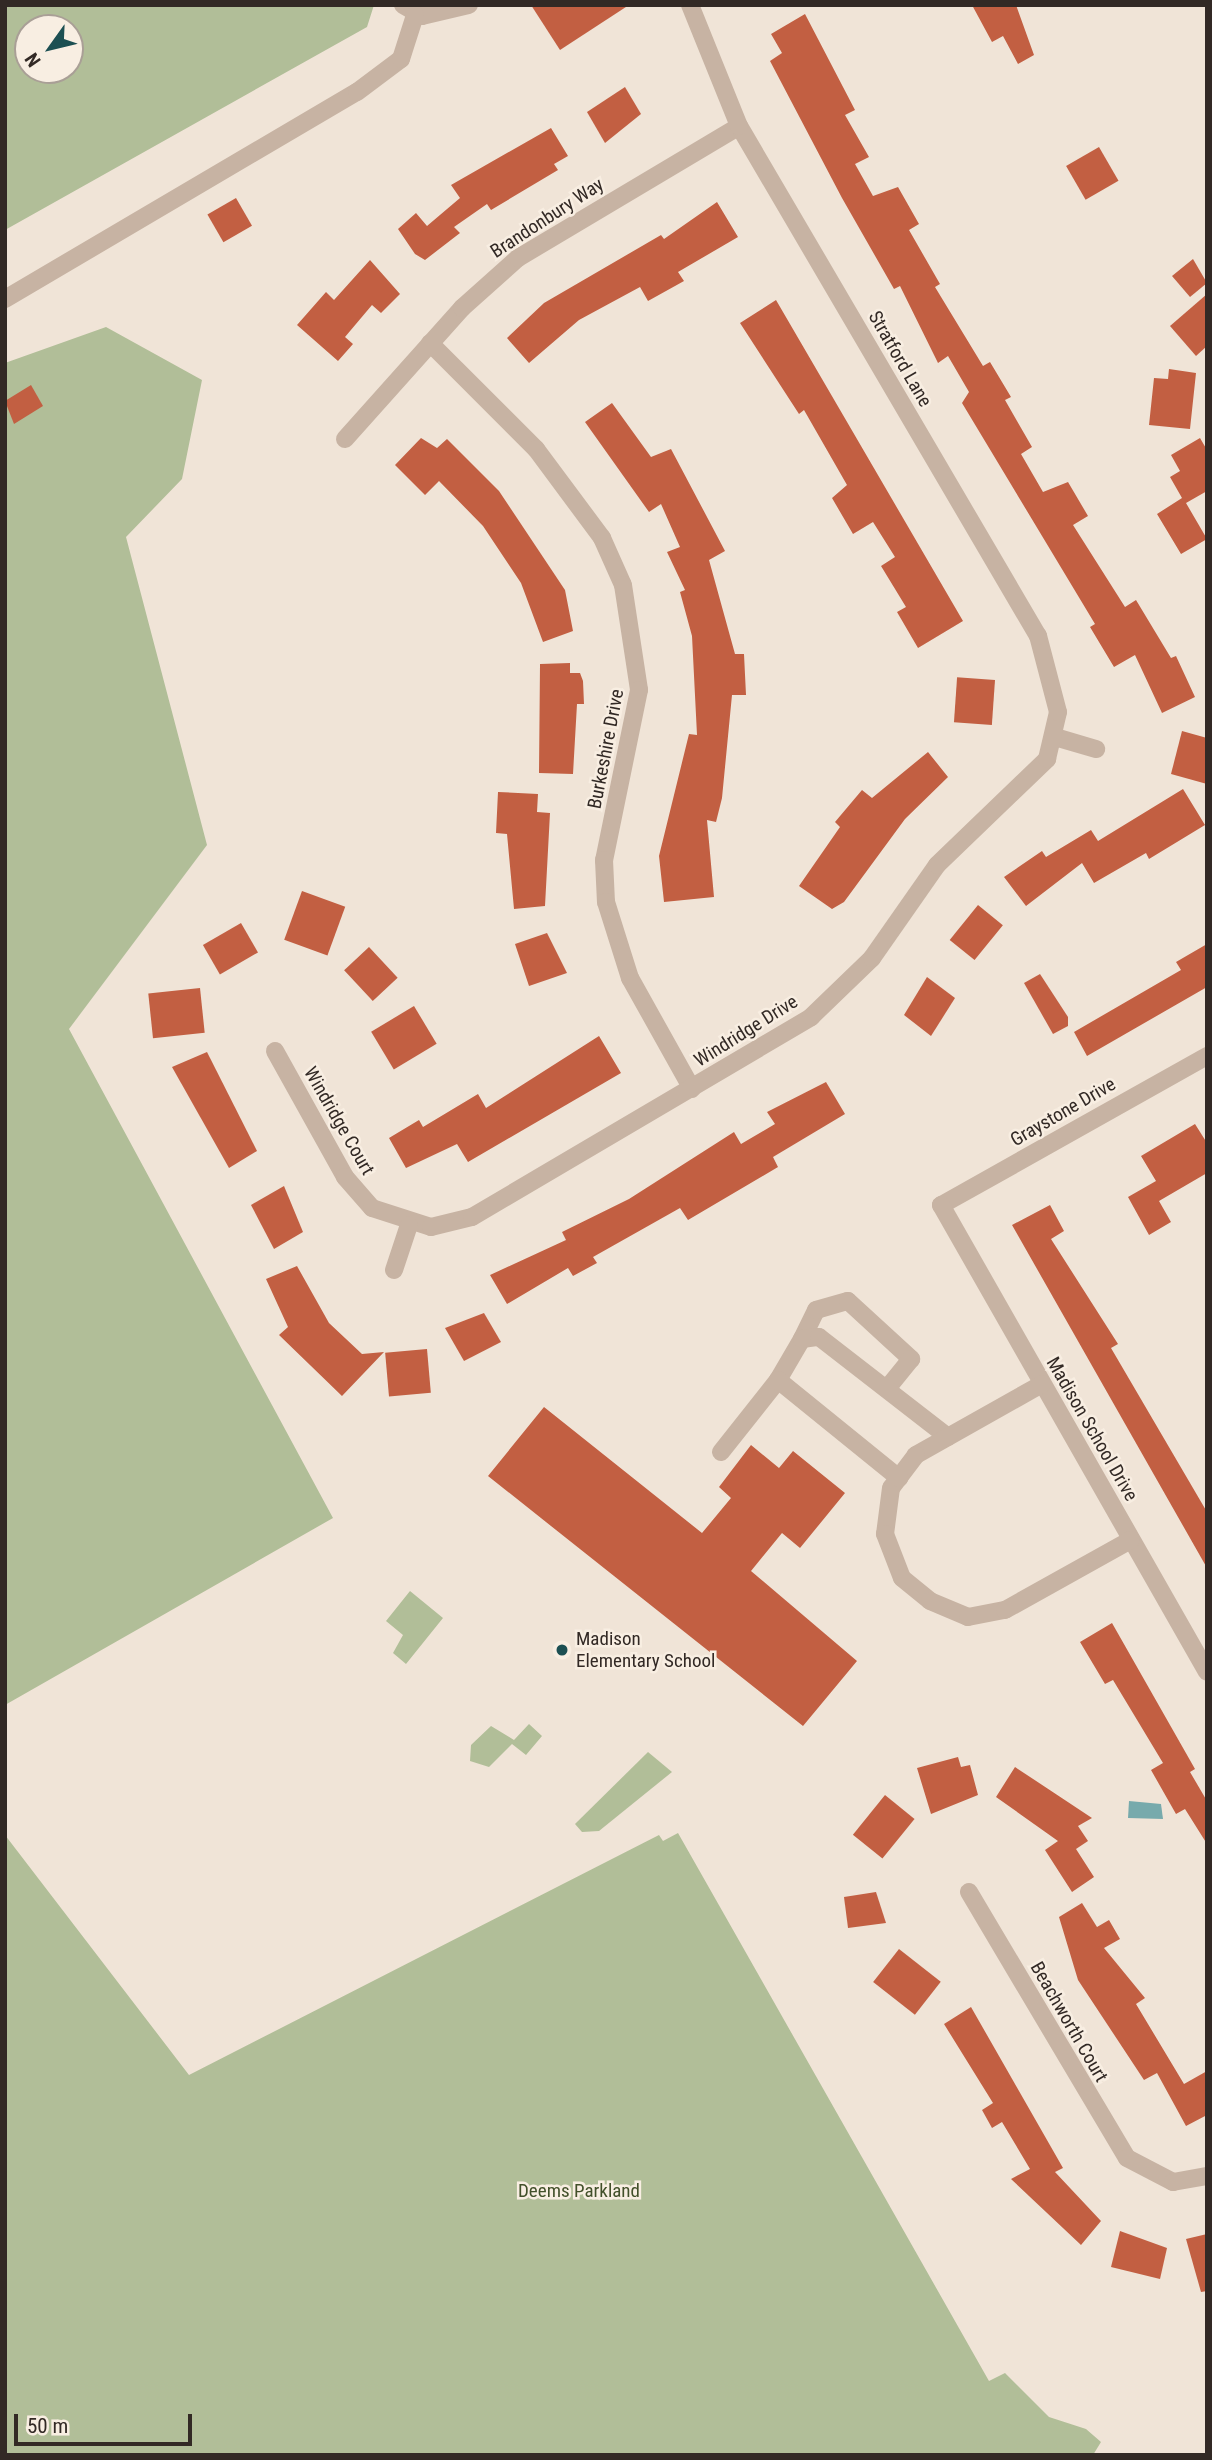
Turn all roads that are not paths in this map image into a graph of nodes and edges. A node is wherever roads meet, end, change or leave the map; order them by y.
1 (469, 5) edge
2 (690, 5) edge
3 (409, 10) edge
4 (739, 126) junction
5 (5, 299) edge
6 (430, 343) junction
7 (345, 439) dead end
8 (1055, 737) junction
9 (1096, 749) dead end
10 (275, 1051) dead end
11 (1207, 1056) edge
12 (692, 1089) junction
13 (942, 1205) joint
14 (410, 1225) junction
15 (394, 1270) dead end
16 (802, 1339) junction
17 (778, 1380) junction
18 (1042, 1384) junction
19 (887, 1390) junction
20 (948, 1437) junction
21 (721, 1452) dead end
22 (899, 1478) junction
23 (1131, 1540) junction
24 (1207, 1672) edge
25 (969, 1892) dead end
26 (1207, 2176) edge

1 - 3 street
2 - 4 street, Stratford Lane
3 - 5 street
4 - 6 street, Brandonbury Way
4 - 8 street, Stratford Lane
6 - 7 street, Brandonbury Way
6 - 12 street, Burkeshire Drive
8 - 9 street
8 - 12 street, Windridge Drive
10 - 14 street, Windridge Court
11 - 13 street, Graystone Drive
12 - 14 street, Windridge Drive
13 - 18 street, Madison School Drive
14 - 15 street
16 - 17 street
16 - 19 street
16 - 19 street
17 - 21 street
17 - 22 street
18 - 20 street
18 - 23 street, Madison School Drive
19 - 20 street
20 - 22 street
22 - 23 street
23 - 24 street, Madison School Drive
25 - 26 street, Beachworth Court

